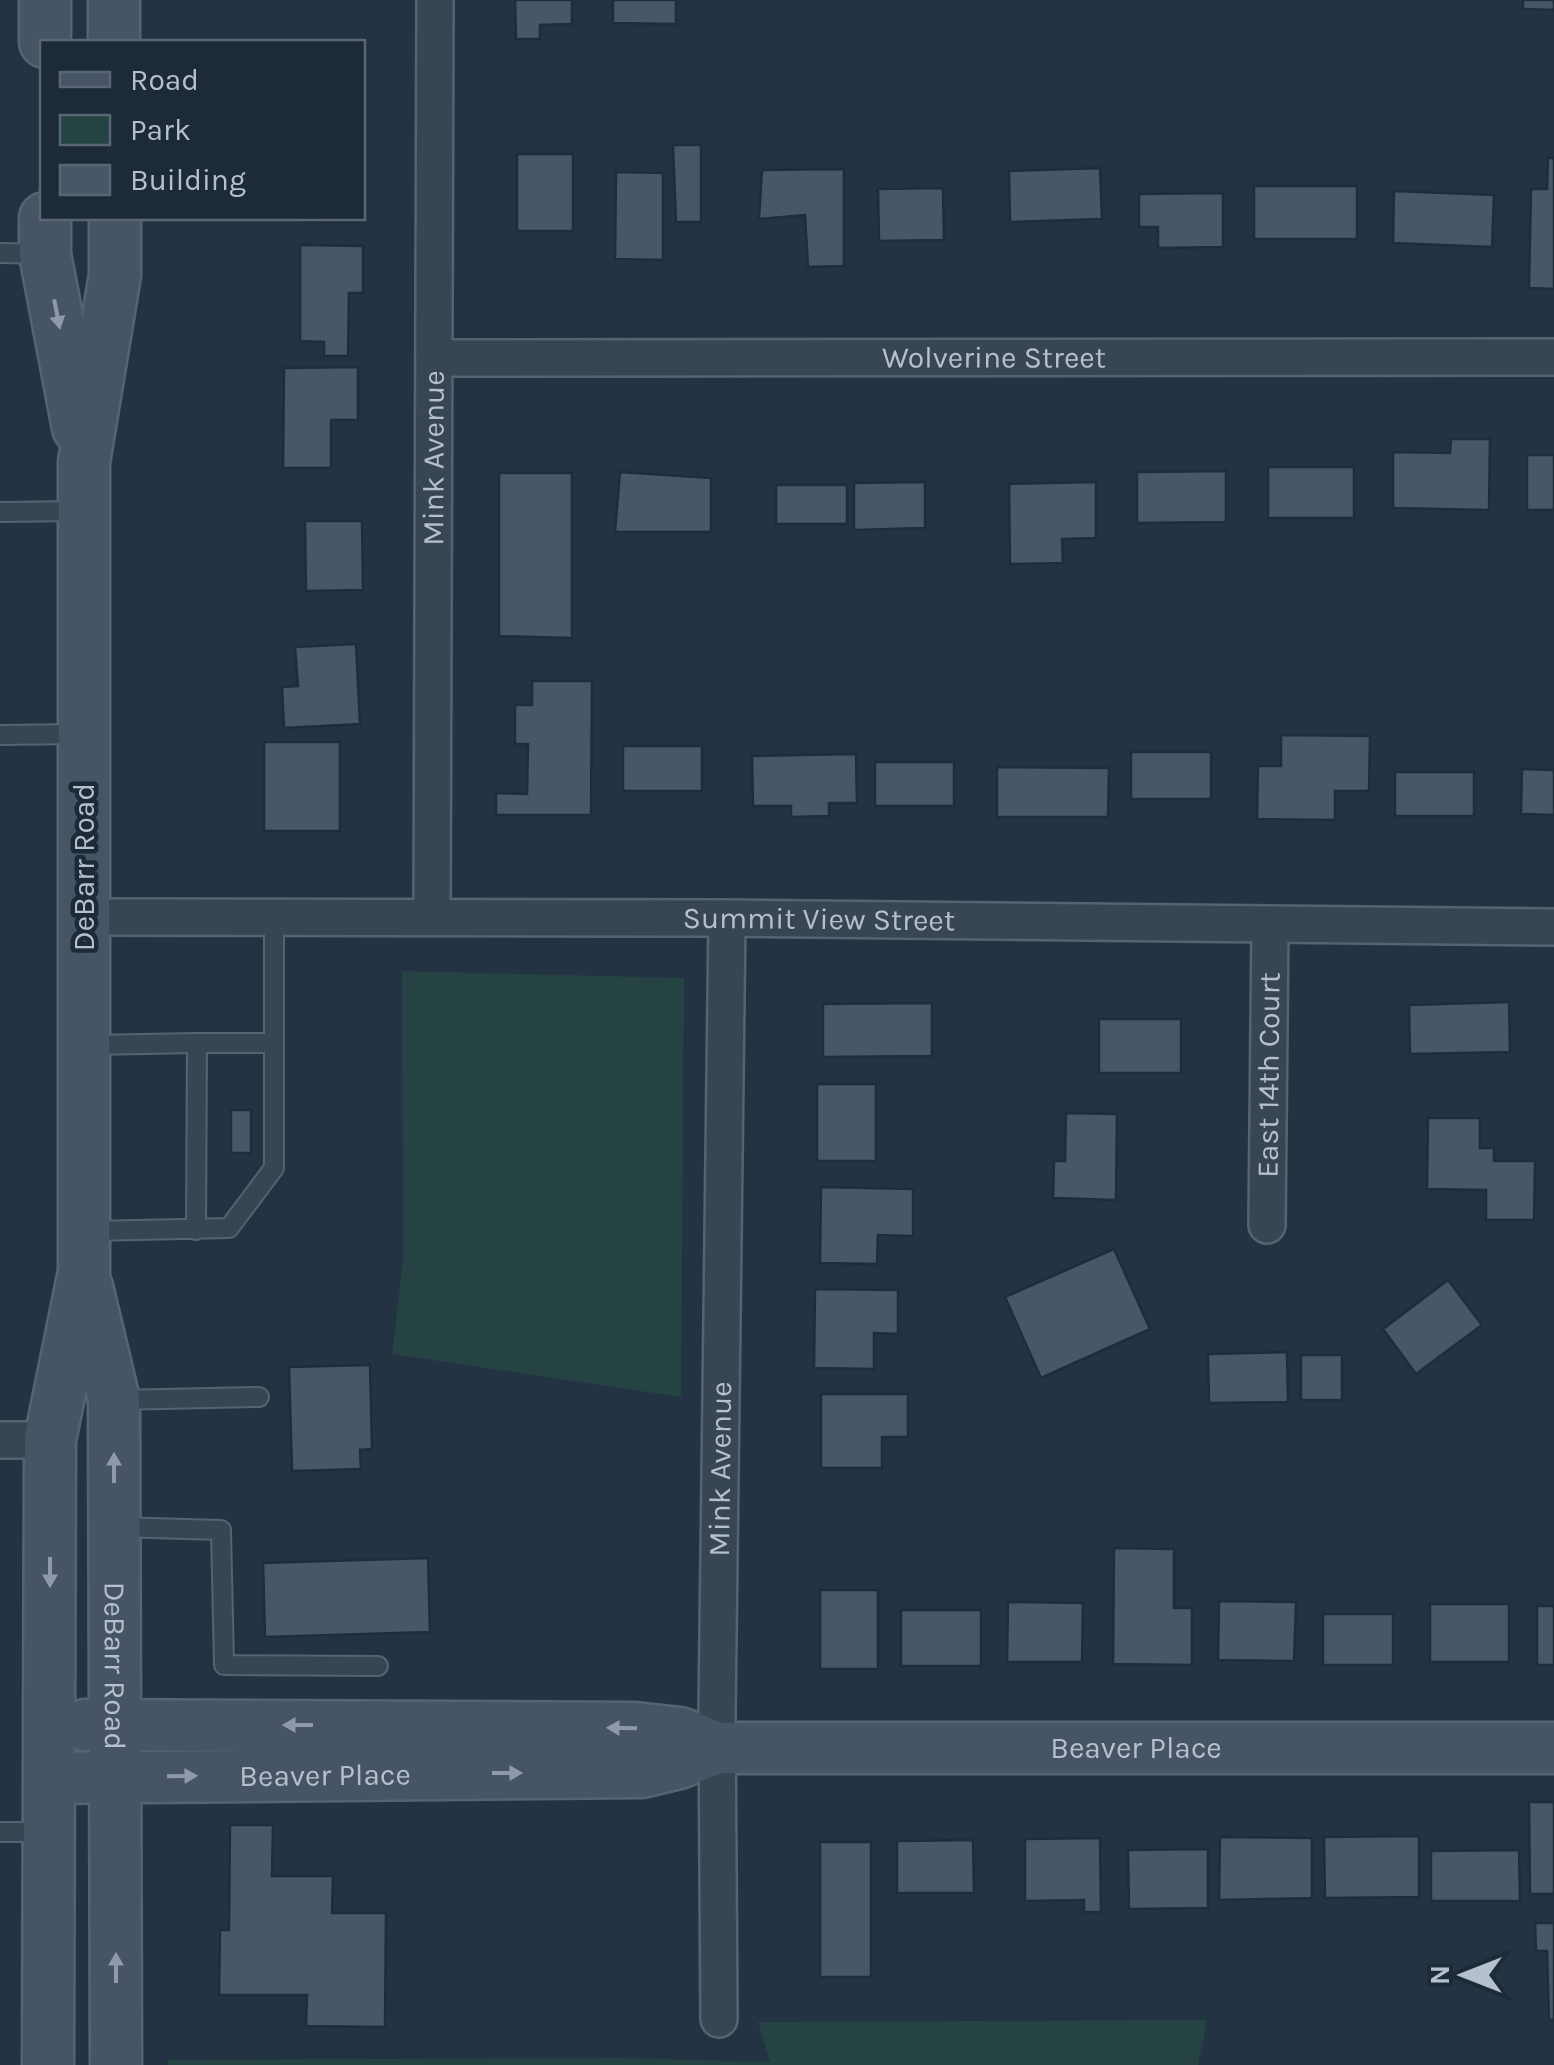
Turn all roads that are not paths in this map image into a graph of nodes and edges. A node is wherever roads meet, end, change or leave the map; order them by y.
1 (45, 0) edge
2 (114, 0) edge
3 (435, 0) edge
4 (45, 40) edge
5 (114, 40) edge
6 (115, 220) edge
7 (30, 242) edge
8 (1554, 357) edge
9 (434, 358) junction
10 (84, 462) junction
11 (84, 511) junction
12 (0, 512) edge
13 (0, 734) edge
14 (84, 734) junction
15 (274, 916) junction
16 (432, 916) junction
17 (84, 918) junction
18 (727, 918) junction
19 (1270, 924) junction
20 (1554, 927) edge
21 (197, 1043) junction
22 (273, 1043) junction
23 (84, 1045) junction
24 (1267, 1225) dead end
25 (196, 1230) junction
26 (84, 1252) junction
27 (259, 1397) dead end
28 (114, 1400) junction
29 (0, 1440) edge
30 (50, 1440) junction
31 (115, 1527) junction
32 (378, 1666) dead end
33 (116, 1724) junction
34 (50, 1726) junction
35 (716, 1748) junction
36 (1554, 1748) edge
37 (115, 1776) junction
38 (50, 1778) junction
39 (0, 1832) edge
40 (49, 1832) junction
41 (719, 2019) dead end
42 (48, 2065) edge
43 (116, 2065) edge

1 - 4 main road
2 - 5 main road
3 - 9 street, Mink Avenue
6 - 10 main road, DeBarr Road
7 -> 10 main road, DeBarr Road
8 - 9 street, Wolverine Street
9 - 16 street, Mink Avenue
10 - 11 main road, DeBarr Road
11 - 12 lane
11 - 14 main road, DeBarr Road
13 - 14 lane
14 - 17 main road, DeBarr Road
15 - 16 street, Summit View Street
15 - 17 street, Summit View Street
15 - 22 lane
16 - 18 street, Summit View Street
17 - 23 main road, DeBarr Road
18 - 19 street, Summit View Street
18 - 35 street, Mink Avenue
19 - 20 street, Summit View Street
19 - 24 street, East 14th Court
21 - 22 lane
21 - 23 lane
21 - 25 lane
22 - 25 lane
23 - 26 main road, DeBarr Road
25 - 26 lane
26 - 28 main road, DeBarr Road
26 - 30 main road, DeBarr Road
27 - 28 lane
31 -> 28 main road, DeBarr Road
29 - 30 street
30 -> 34 main road, DeBarr Road
31 - 32 lane
31 - 33 main road, DeBarr Road
33 - 34 main road, Beaver Place
35 -> 33 main road, Beaver Place
33 - 37 main road, DeBarr Road
34 - 38 main road, DeBarr Road
35 - 36 main road, Beaver Place
37 -> 35 main road, Beaver Place
35 - 41 street, Mink Avenue
37 - 38 main road, Beaver Place
43 -> 37 main road, DeBarr Road
38 - 40 main road, DeBarr Road
39 - 40 lane
40 - 42 main road, DeBarr Road

